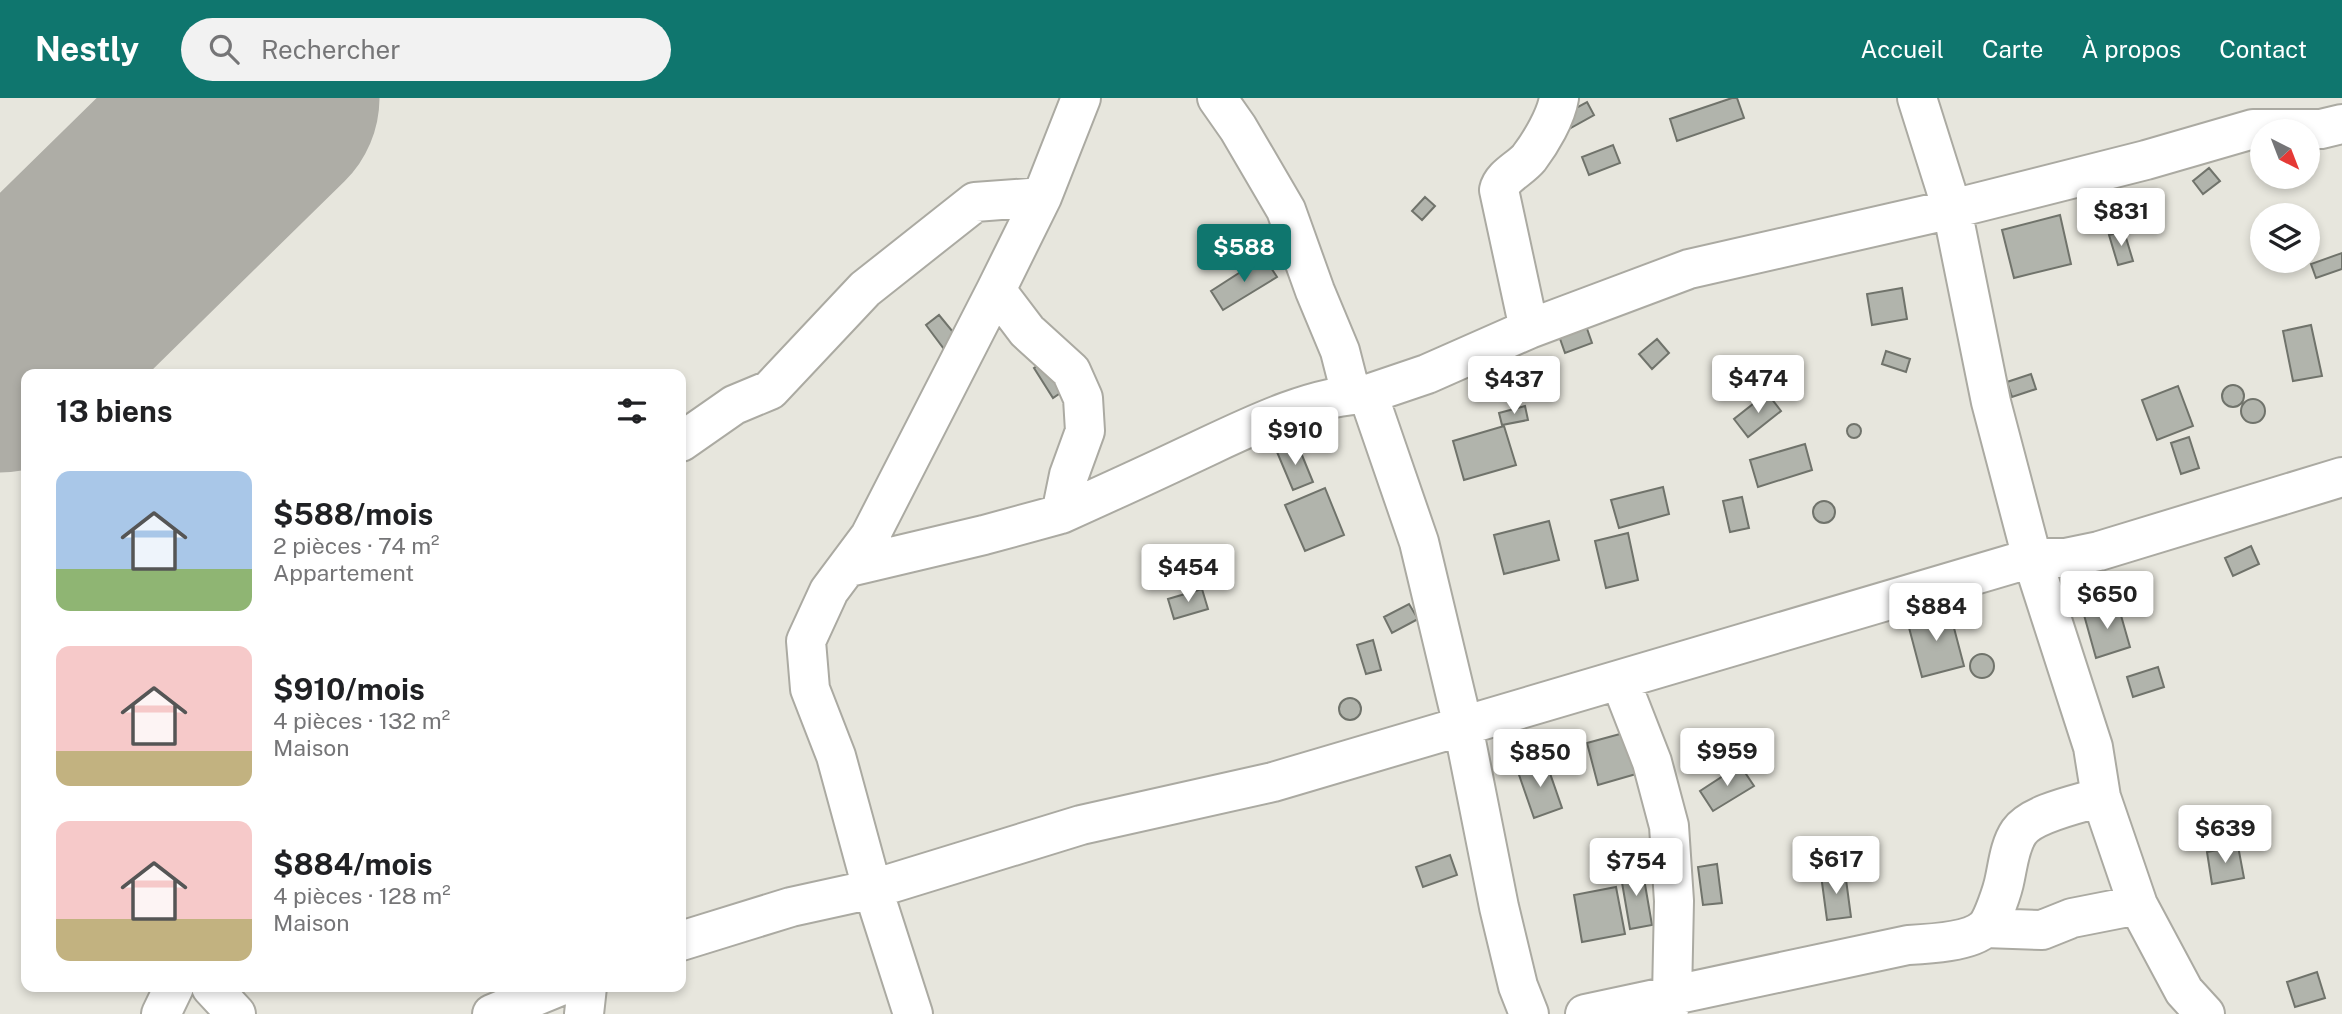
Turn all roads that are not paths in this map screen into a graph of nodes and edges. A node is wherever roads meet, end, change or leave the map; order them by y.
1 (1081, 98) edge
2 (1217, 98) edge
3 (1559, 98) edge
4 (1917, 98) edge
5 (2342, 124) edge
6 (1042, 197) junction
7 (1952, 209) junction
8 (996, 290) junction
9 (1529, 329) junction
10 (1360, 394) junction
11 (686, 439) edge
12 (2342, 477) edge
13 (1061, 514) junction
14 (2032, 558) junction
15 (849, 567) junction
16 (1620, 680) junction
17 (1462, 726) junction
18 (2101, 797) junction
19 (873, 889) junction
20 (2138, 905) junction
21 (1985, 928) junction
22 (686, 940) edge
23 (172, 992) edge
24 (216, 992) edge
25 (546, 992) edge
26 (586, 992) edge
27 (1670, 1005) edge
28 (161, 1014) edge
29 (236, 1014) edge
30 (492, 1014) edge
31 (584, 1014) edge
32 (913, 1014) edge
33 (1529, 1014) edge
34 (1585, 1014) edge
35 (2205, 1014) edge

1 - 6 street
2 - 10 street
3 - 9 street
4 - 7 street
5 - 7 street
6 - 8 street
6 - 11 street
7 - 9 street
7 - 14 street
8 - 13 street
8 - 15 street
9 - 10 street
10 - 13 street
10 - 17 street
12 - 14 street
13 - 15 street
14 - 16 street
14 - 18 street
15 - 19 street
16 - 17 street
16 - 27 street
17 - 19 street
17 - 33 street
18 - 20 street
18 - 21 street
19 - 22 street
19 - 32 street
20 - 21 street
20 - 35 street
21 - 27 street
23 - 28 street
24 - 29 street
25 - 30 street
26 - 31 street
27 - 34 street

